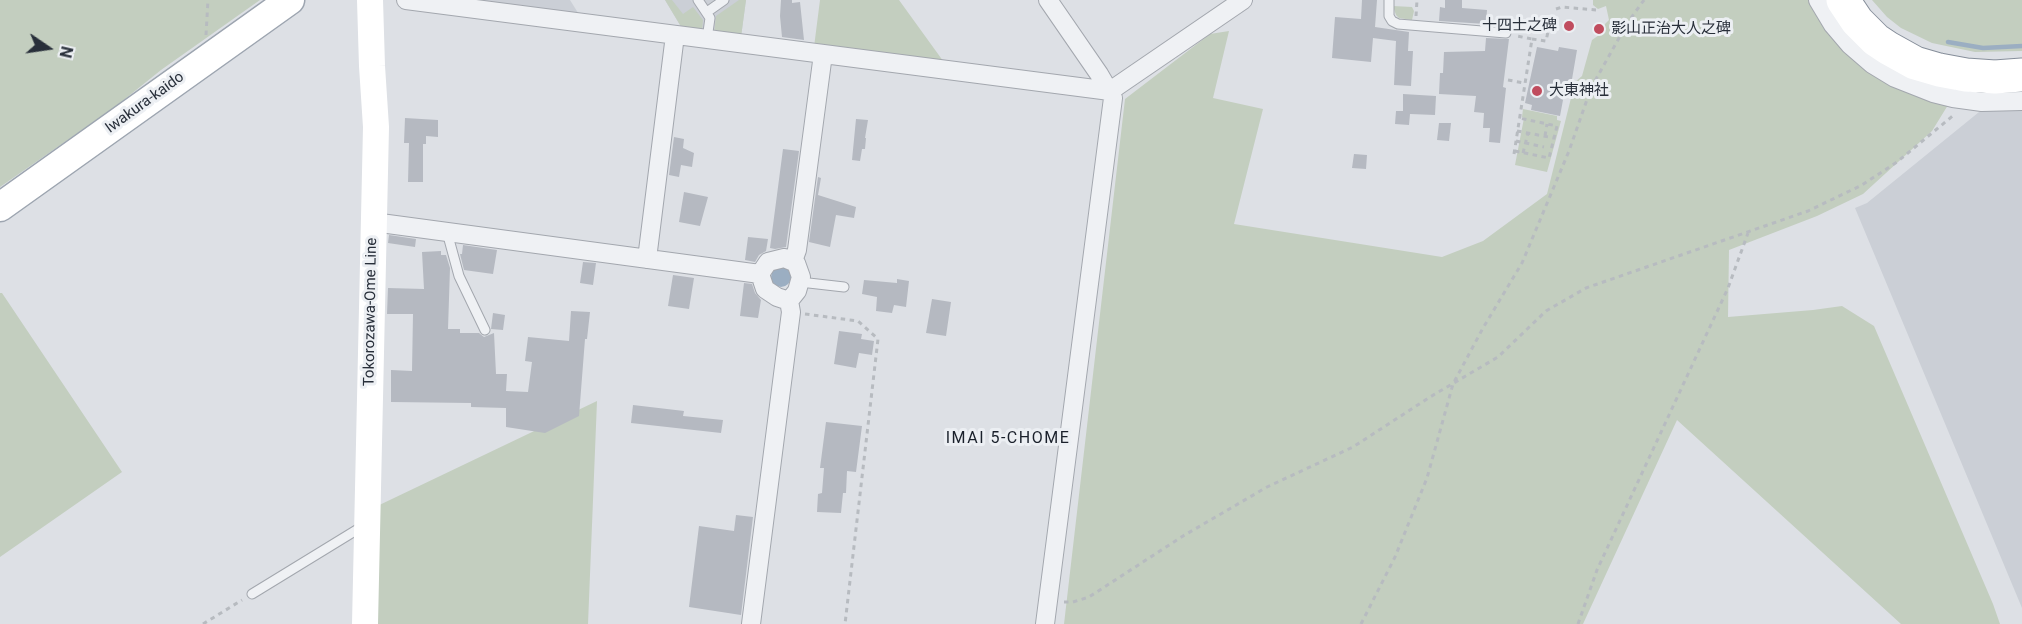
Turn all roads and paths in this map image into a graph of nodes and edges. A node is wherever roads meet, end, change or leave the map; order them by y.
1 (208, 0) edge
2 (290, 0) edge
3 (370, 0) edge
4 (406, 0) edge
5 (698, 0) edge
6 (724, 0) edge
7 (1048, 0) edge
8 (1243, 0) edge
9 (1389, 0) edge
10 (1644, 0) edge
11 (1818, 0) edge
12 (1843, 0) edge
13 (1859, 0) edge
14 (474, 4) edge
15 (1556, 9) dead end
16 (1596, 10) dead end
17 (707, 12) junction
18 (1555, 17) dead end
19 (1509, 34) joint
20 (675, 35) junction
21 (707, 39) junction
22 (1532, 39) junction
23 (213, 54) junction
24 (823, 54) junction
25 (2022, 62) edge
26 (2022, 75) edge
27 (1508, 80) dead end
28 (1525, 83) junction
29 (1110, 91) junction
30 (1962, 100) junction
31 (2022, 101) edge
32 (1519, 118) junction
33 (1547, 124) junction
34 (1517, 131) junction
35 (1528, 133) junction
36 (1545, 136) junction
37 (1554, 138) junction
38 (1516, 141) junction
39 (1526, 143) junction
40 (1544, 147) dead end
41 (1523, 153) junction
42 (0, 207) edge
43 (373, 222) junction
44 (447, 232) junction
45 (1748, 232) junction
46 (647, 259) junction
47 (793, 261) junction
48 (760, 274) junction
49 (800, 282) junction
50 (844, 287) dead end
51 (790, 306) junction
52 (485, 330) dead end
53 (1453, 384) junction
54 (367, 524) junction
55 (252, 594) joint
56 (1047, 598) junction
57 (203, 624) edge
58 (365, 624) edge
59 (751, 624) edge
60 (845, 624) edge
61 (1044, 624) edge
62 (1361, 624) edge
63 (1578, 624) edge

1 - 23 path
2 - 23 main road, Iwakura-kaido
3 - 43 main road, Tokorozawa-Ome Line
4 - 14 street
5 - 17 lane
6 - 17 lane
7 - 29 street
8 - 29 street
9 - 19 lane
10 - 53 path
11 - 30 street
12 - 26 highway
13 - 25 highway
14 - 20 street
15 - 16 path
17 - 21 lane
18 - 22 path
19 - 22 path
20 - 21 street
20 - 46 street
21 - 24 street
22 - 28 path
23 - 42 main road, Iwakura-kaido
24 - 29 street
24 - 47 street
27 - 28 path
28 - 32 path
29 - 56 street
30 - 31 street
30 - 45 path
32 - 33 path
32 - 34 path
33 - 36 path
33 - 37 path
34 - 35 path
34 - 38 path
35 - 36 path
35 - 39 path
36 - 37 path
37 - 41 path
38 - 39 path
38 - 41 path
39 - 40 path
39 - 41 path
43 - 44 street
43 - 54 main road, Tokorozawa-Ome Line
44 - 46 street
44 - 52 lane
45 - 53 path
45 - 63 path
46 - 48 street
47 - 48 street
47 - 49 street
48 - 51 street
49 - 50 lane
49 - 51 street
51 - 59 street
51 - 60 path
53 - 56 path
53 - 62 path
54 - 55 lane
54 - 58 main road, Tokorozawa-Ome Line
55 - 57 path
56 - 61 street

